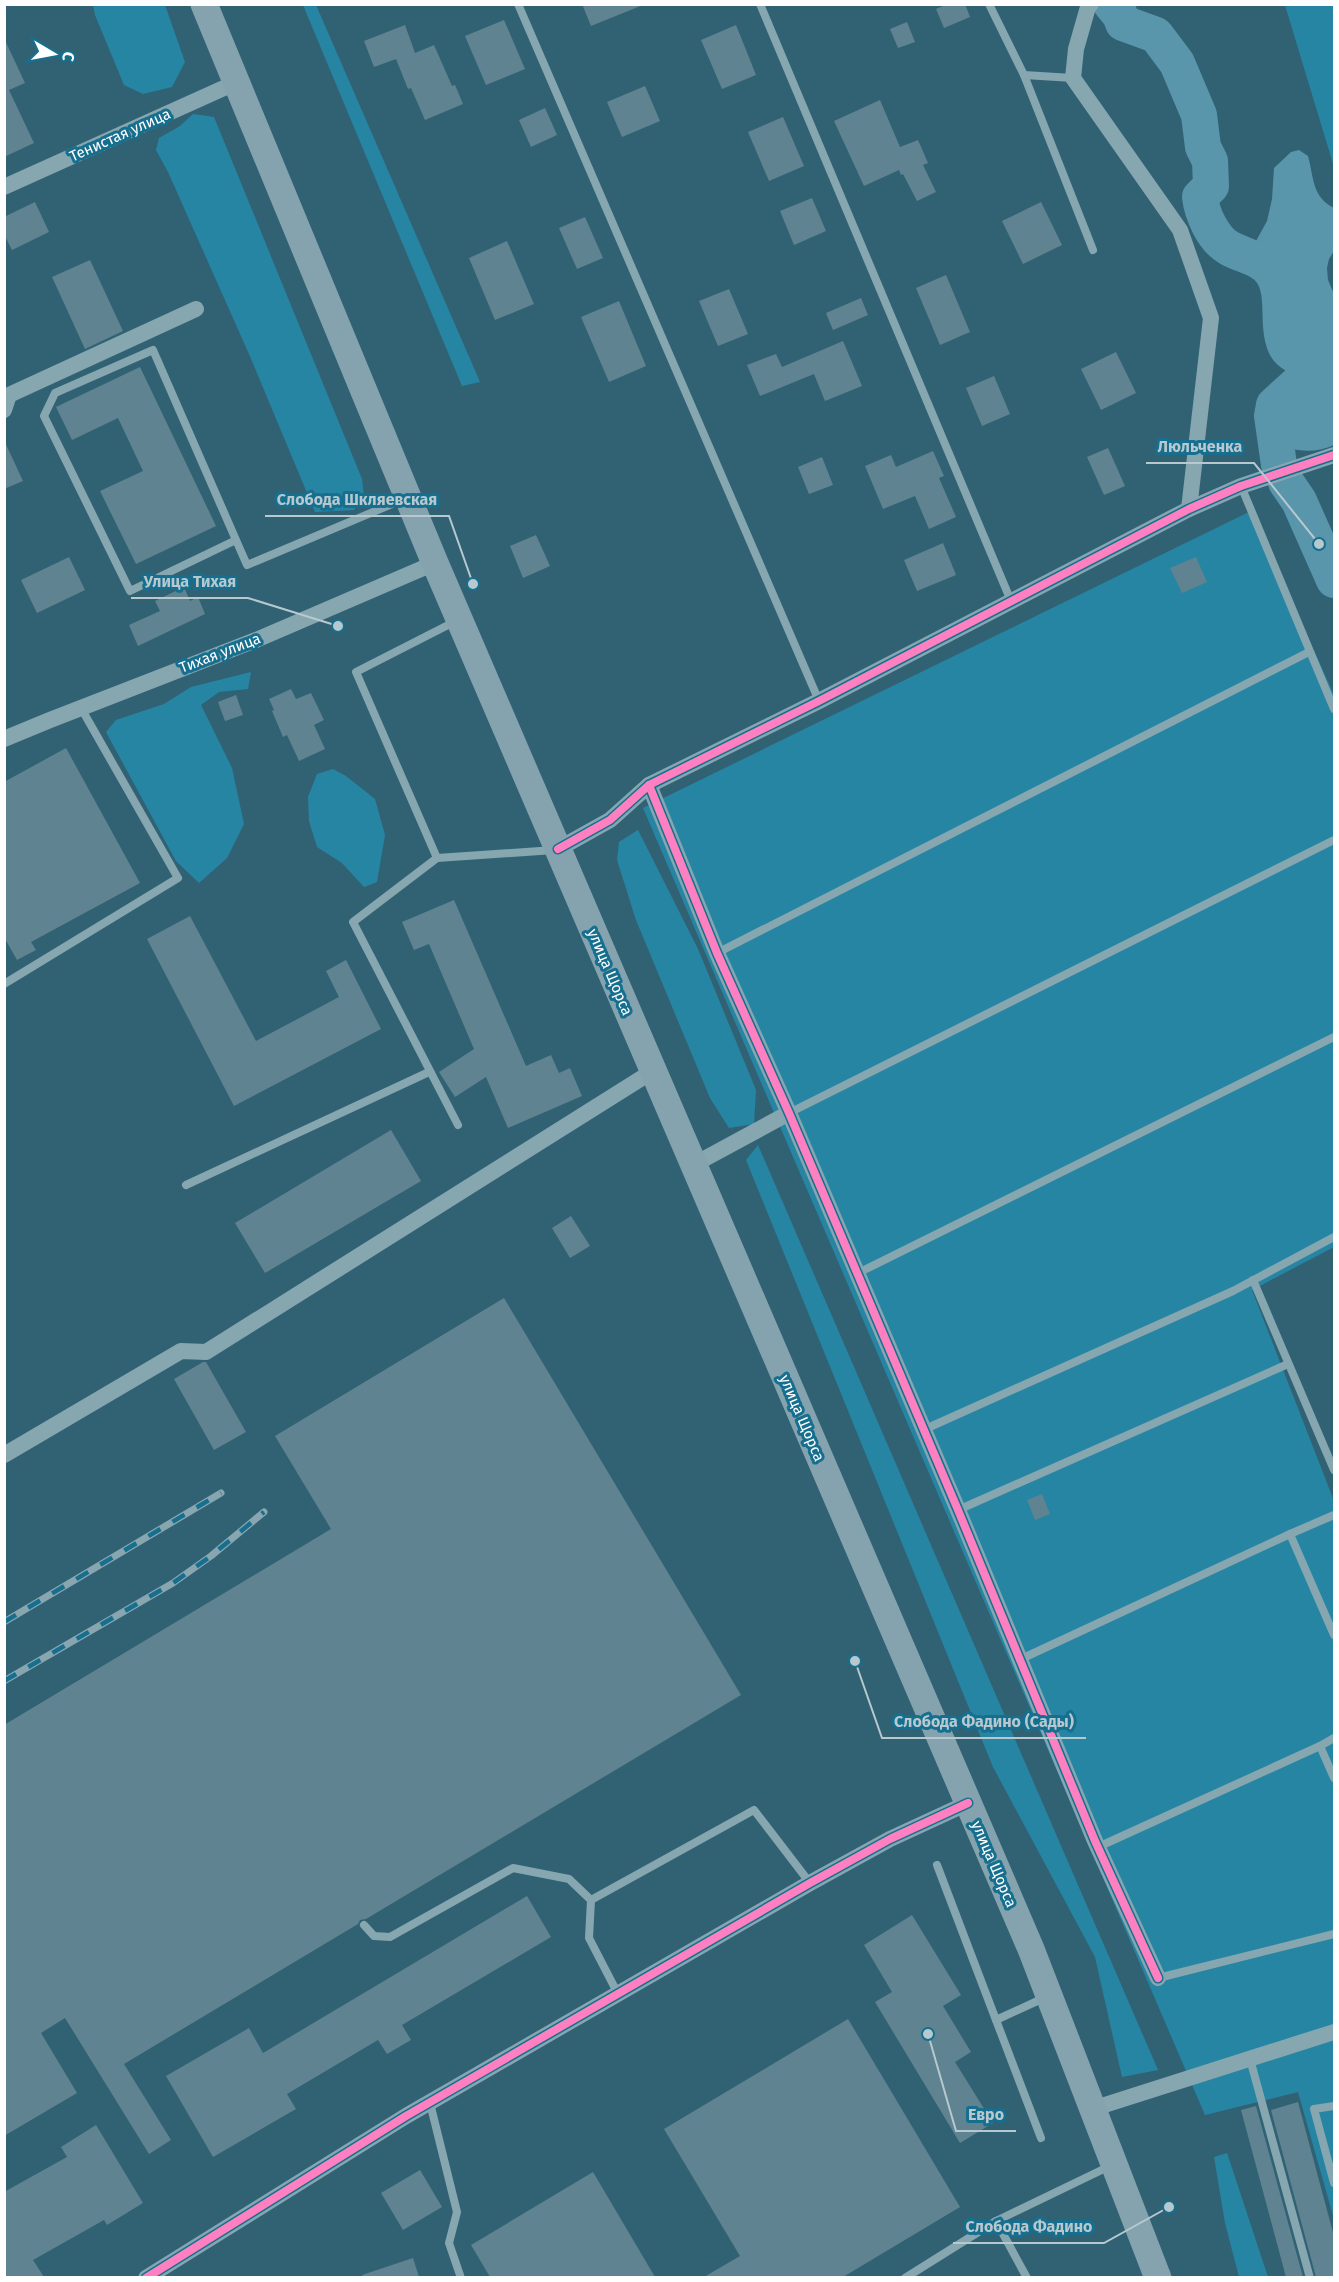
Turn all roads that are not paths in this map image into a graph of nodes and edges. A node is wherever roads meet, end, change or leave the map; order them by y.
1 (204, 4) edge
2 (518, 4) edge
3 (760, 4) edge
4 (989, 4) edge
5 (1091, 4) edge
6 (1024, 75) junction
7 (1073, 78) junction
8 (235, 83) junction
9 (4, 187) edge
10 (1094, 250) dead end
11 (196, 309) dead end
12 (4, 410) edge
13 (1335, 456) edge
14 (1241, 486) junction
15 (408, 498) junction
16 (1189, 509) junction
17 (237, 540) junction
18 (435, 563) junction
19 (1011, 601) junction
20 (459, 620) junction
21 (1309, 652) junction
22 (819, 701) junction
23 (81, 708) junction
24 (1335, 709) edge
25 (4, 739) edge
26 (649, 785) junction
27 (1335, 840) edge
28 (558, 849) junction
29 (437, 858) junction
30 (717, 953) junction
31 (4, 984) edge
32 (1335, 1037) edge
33 (653, 1071) junction
34 (429, 1072) junction
35 (789, 1113) junction
36 (458, 1125) dead end
37 (693, 1165) junction
38 (186, 1185) dead end
39 (1335, 1237) edge
40 (858, 1273) junction
41 (1253, 1280) junction
42 (1288, 1364) junction
43 (923, 1430) junction
44 (4, 1455) edge
45 (1335, 1470) edge
46 (958, 1510) junction
47 (1335, 1515) edge
48 (1290, 1534) junction
49 (1335, 1635) edge
50 (1021, 1659) junction
51 (1335, 1738) edge
52 (1320, 1746) junction
53 (1335, 1778) edge
54 (968, 1803) junction
55 (1098, 1847) junction
56 (937, 1866) dead end
57 (810, 1883) junction
58 (591, 1900) junction
59 (364, 1925) dead end
60 (1335, 1934) edge
61 (1158, 1978) joint
62 (618, 1994) junction
63 (1049, 1996) junction
64 (996, 2020) junction
65 (1335, 2032) edge
66 (1250, 2059) junction
67 (430, 2103) junction
68 (1335, 2106) edge
69 (1092, 2109) junction
70 (1041, 2138) dead end
71 (1114, 2164) junction
72 (1335, 2182) edge
73 (996, 2221) junction
74 (146, 2277) edge
75 (461, 2277) edge
76 (905, 2277) edge
77 (1027, 2277) edge
78 (1158, 2277) edge
79 (1310, 2277) edge

1 - 8 main road, улица Щорса
2 - 22 lane
3 - 19 lane
4 - 6 lane
5 - 7 street
6 - 7 lane
6 - 10 lane
7 - 16 street
8 - 9 street, Тенистая улица
8 - 15 main road, улица Щорса
11 - 12 street
13 - 14 street
14 - 16 street
14 - 21 lane
15 - 17 lane
15 - 18 main road, улица Щорса
16 - 19 street
17 - 17 lane
18 - 20 main road, улица Щорса
18 - 23 street, Тихая улица
19 - 22 street
20 - 28 main road, улица Щорса
20 - 29 lane
21 - 24 lane
21 - 30 lane
22 - 26 street
23 - 25 street, Тихая улица
23 - 31 lane
26 - 28 street
26 - 30 street
27 - 35 lane
28 - 29 lane
28 - 33 main road, улица Щорса
29 - 34 lane
30 - 35 street
32 - 40 lane
33 - 37 main road, улица Щорса
33 - 44 street
34 - 36 lane
34 - 38 lane
35 - 37 street
35 - 40 street
37 - 54 main road, улица Щорса
39 - 41 lane
40 - 43 street
41 - 42 lane
41 - 43 lane
42 - 45 lane
42 - 46 lane
43 - 46 street
46 - 50 street
47 - 48 lane
48 - 49 lane
48 - 50 lane
50 - 55 street
51 - 52 lane
52 - 53 lane
52 - 55 lane
54 - 57 street
54 - 63 main road, улица Щорса
55 - 61 street
56 - 64 lane
57 - 58 lane
57 - 62 street
58 - 59 lane
58 - 62 lane
60 - 61 lane
62 - 67 street
63 - 64 lane
63 - 69 main road, улица Щорса
64 - 70 lane
65 - 66 street
66 - 69 street
66 - 79 lane
67 - 74 street
67 - 75 lane
68 - 72 lane
69 - 71 main road, улица Щорса
71 - 73 lane
71 - 78 main road, улица Щорса
73 - 76 lane
73 - 77 lane

